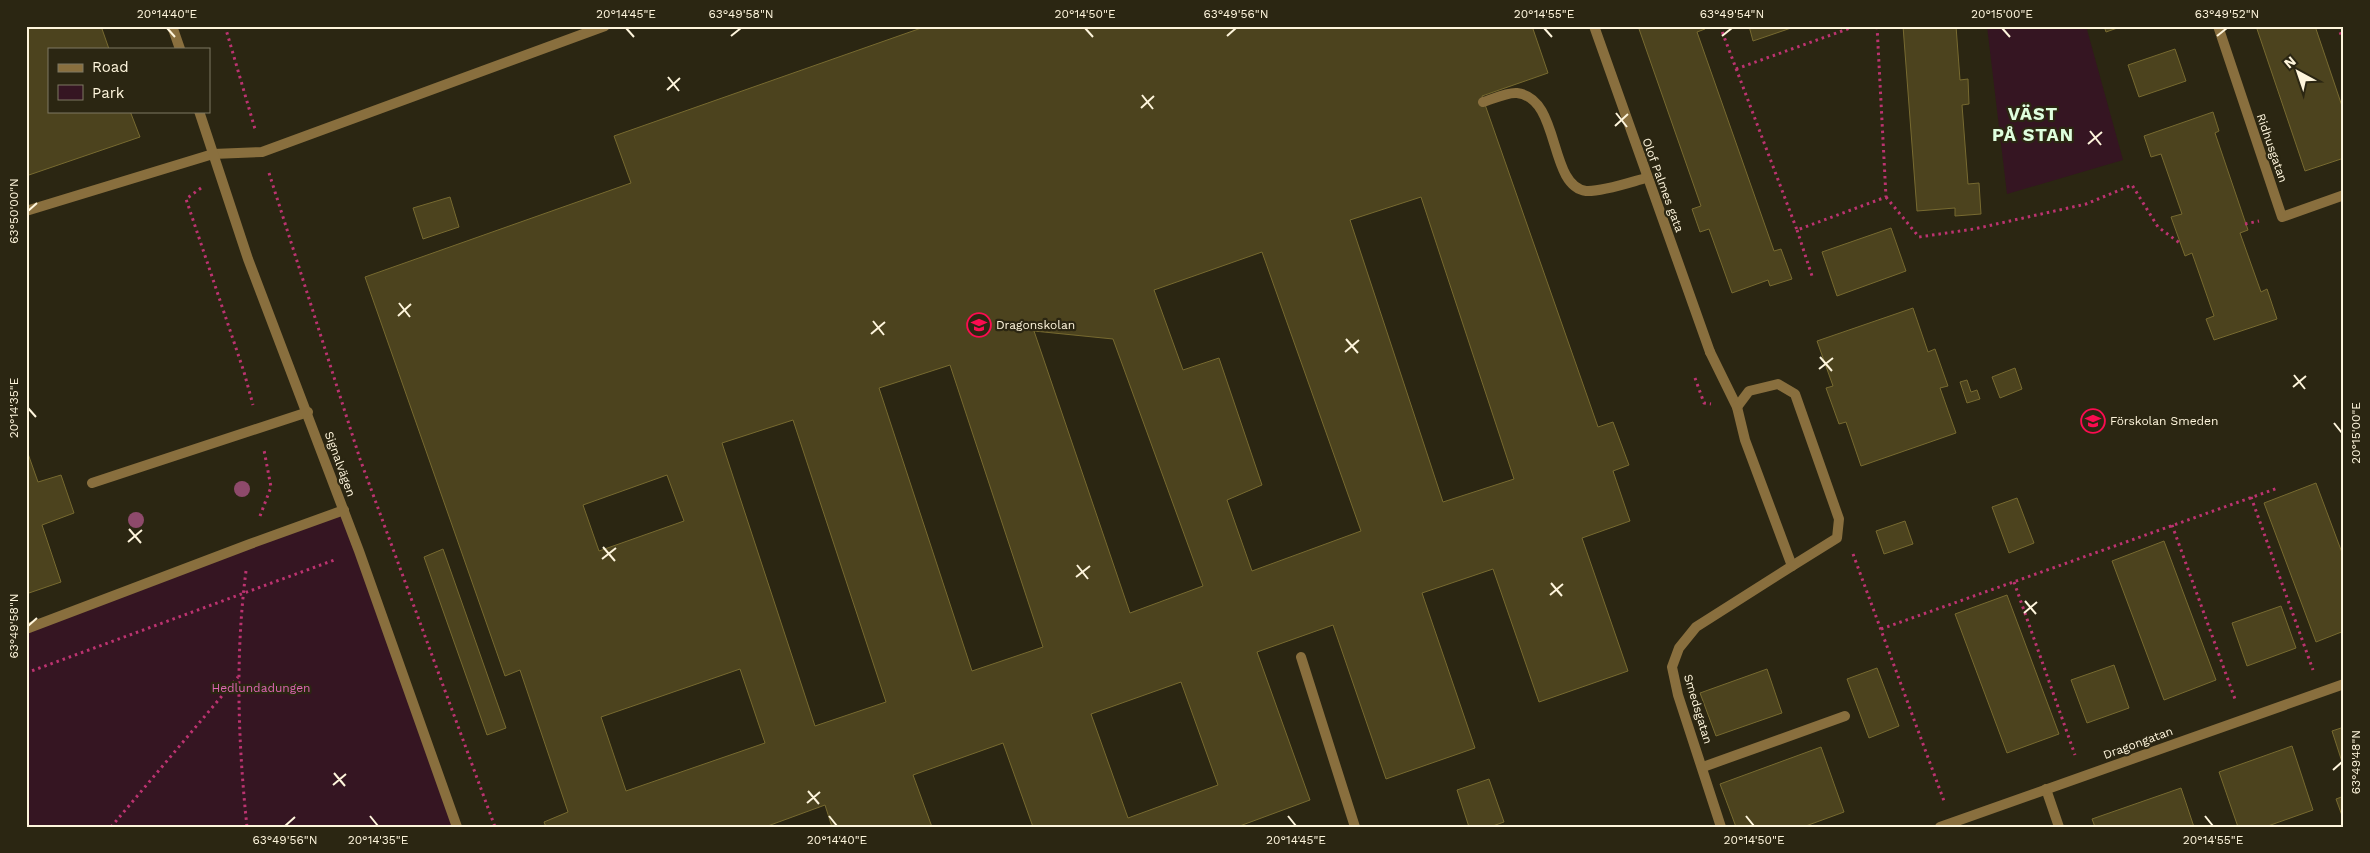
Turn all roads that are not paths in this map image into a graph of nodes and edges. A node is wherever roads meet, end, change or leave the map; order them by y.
1 (172, 26) edge
2 (606, 26) edge
3 (1594, 26) edge
4 (2218, 26) edge
5 (180, 48) edge
6 (1483, 102) dead end
7 (199, 112) edge
8 (213, 154) junction
9 (1646, 178) junction
10 (2344, 195) edge
11 (26, 210) edge
12 (1737, 407) junction
13 (308, 412) junction
14 (92, 483) dead end
15 (344, 510) junction
16 (1792, 566) junction
17 (26, 629) edge
18 (1301, 657) dead end
19 (2344, 684) edge
20 (1844, 716) dead end
21 (1703, 767) junction
22 (2046, 789) junction
23 (457, 827) edge
24 (1355, 827) edge
25 (1721, 827) edge
26 (1940, 827) edge
27 (2059, 827) edge

1 - 5 street
2 - 8 street
3 - 9 street, Olof Palmes gata
4 - 10 street, Ridhusgatan
6 - 9 street
7 - 8 street, Signalvägen
8 - 11 street
8 - 13 street, Signalvägen
9 - 12 street, Olof Palmes gata
12 - 16 street
12 - 16 street, Smedsgatan
13 - 14 street
13 - 15 street, Signalvägen
15 - 17 street
15 - 23 street, Signalvägen
16 - 21 street, Smedsgatan
18 - 24 street
19 - 22 street, Dragongatan
20 - 21 street
21 - 25 street, Smedsgatan
22 - 26 street, Dragongatan
22 - 27 street

